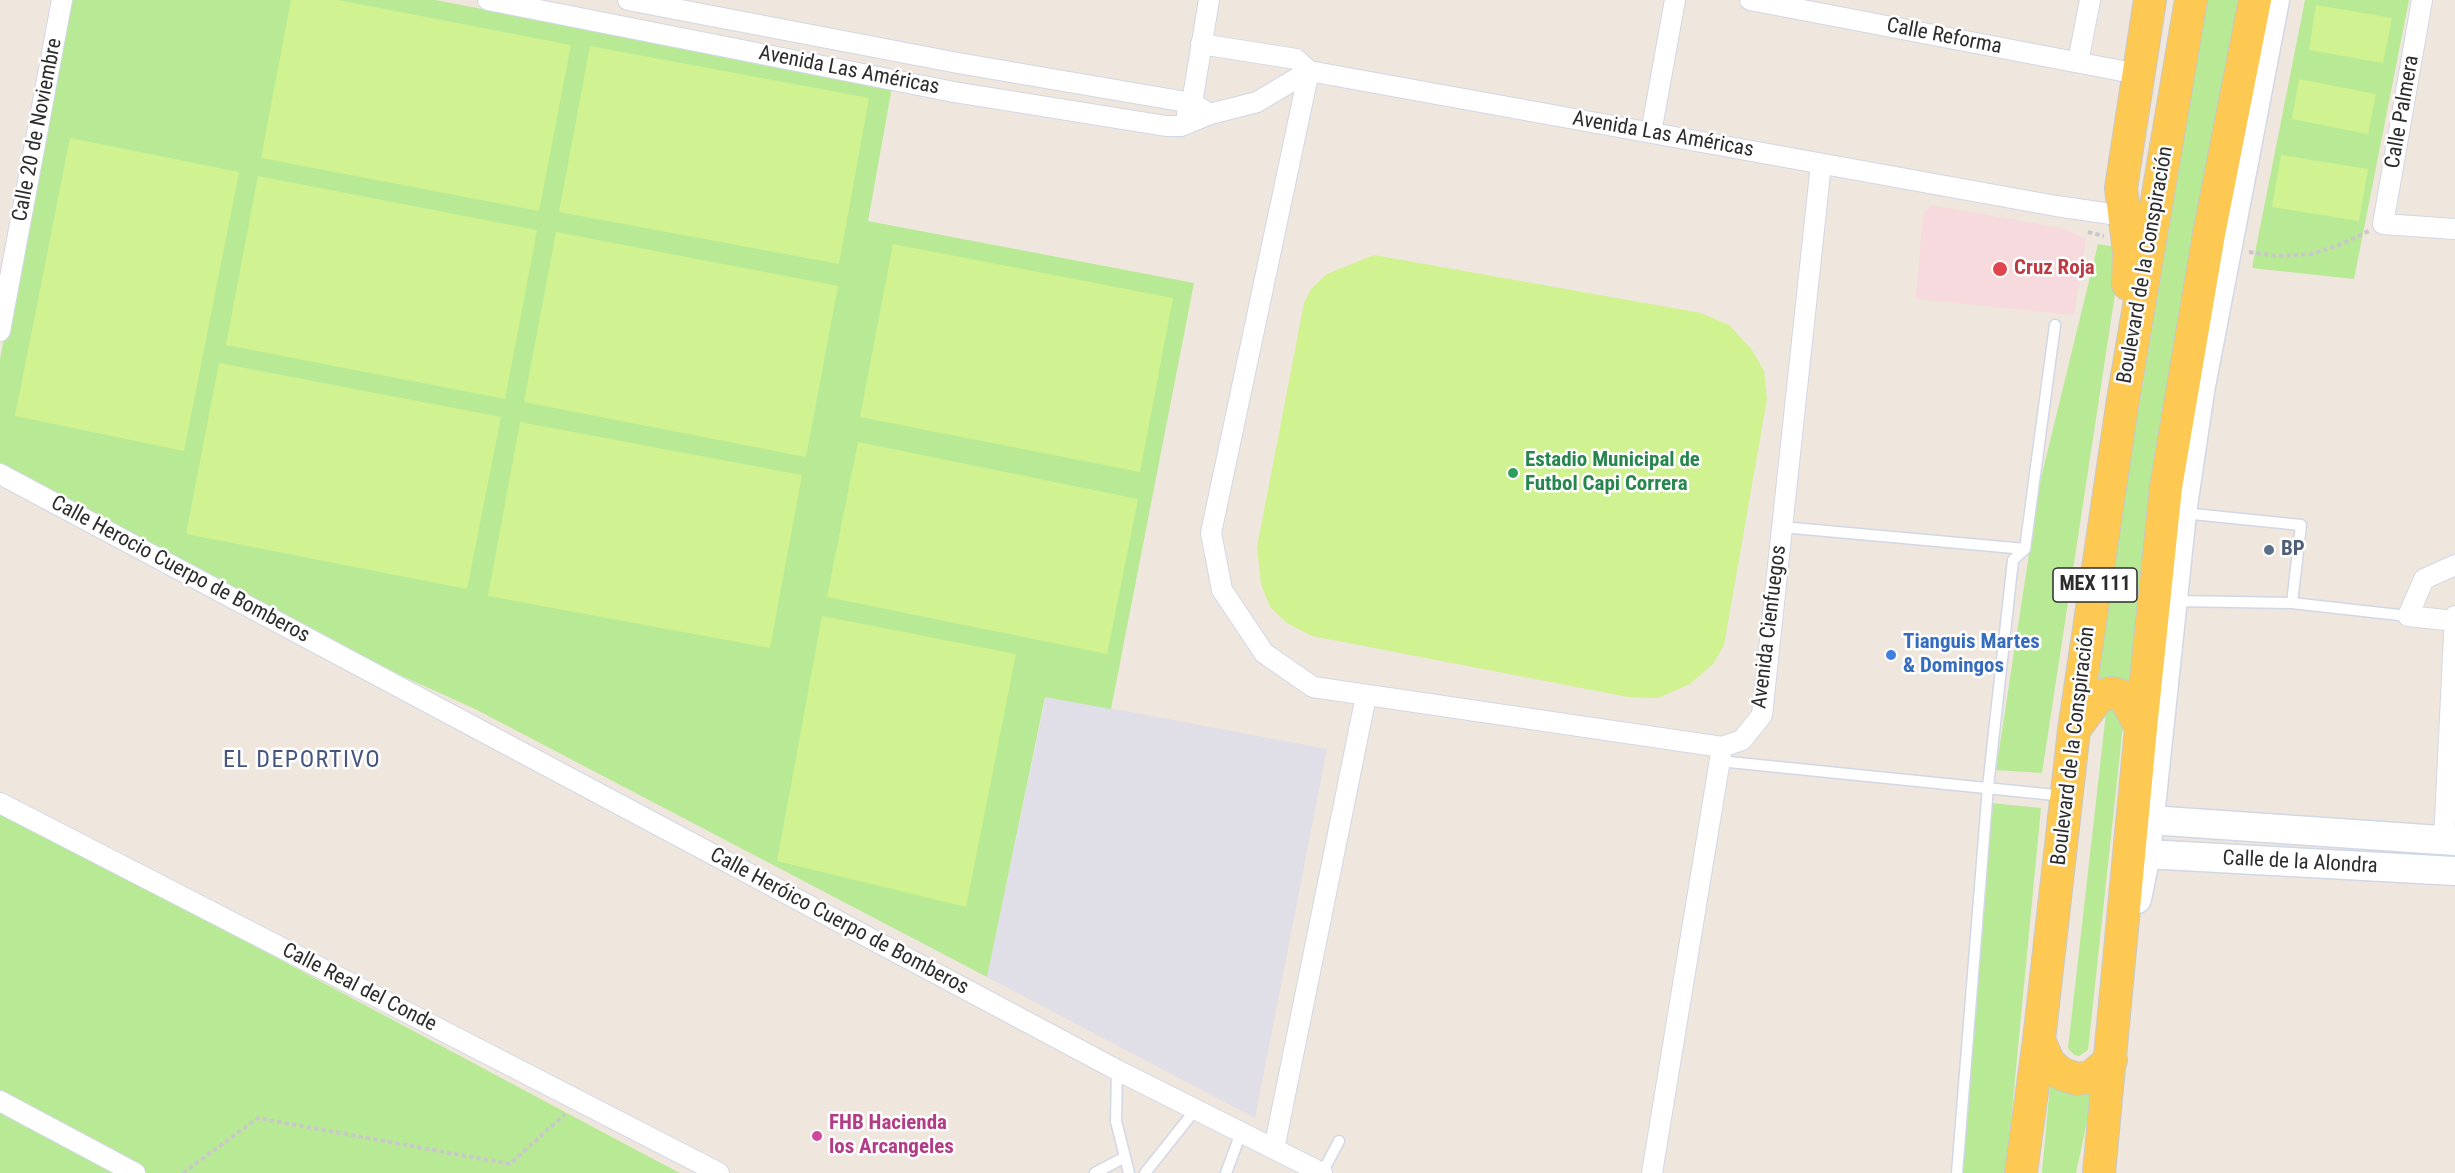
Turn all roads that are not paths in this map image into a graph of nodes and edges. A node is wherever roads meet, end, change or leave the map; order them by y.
1 (62, 0) edge
2 (488, 0) edge
3 (628, 0) edge
4 (1209, 0) edge
5 (1675, 0) edge
6 (2090, 0) edge
7 (2150, 0) edge
8 (2191, 0) edge
9 (2256, 0) edge
10 (2275, 0) edge
11 (2422, 0) edge
12 (1757, 1) edge
13 (573, 8) edge
14 (1201, 44) junction
15 (2079, 62) junction
16 (958, 63) junction
17 (1310, 71) junction
18 (2138, 74) junction
19 (954, 92) junction
20 (1191, 103) junction
21 (1210, 114) junction
22 (1181, 126) junction
23 (1651, 133) junction
24 (1821, 164) junction
25 (2125, 216) junction
26 (2455, 229) edge
27 (2055, 324) dead end
28 (0, 332) edge
29 (2123, 400) junction
30 (0, 474) edge
31 (2182, 513) junction
32 (1782, 527) junction
33 (2025, 549) junction
34 (2455, 565) edge
35 (2173, 601) junction
36 (2292, 603) junction
37 (2408, 616) junction
38 (2455, 616) edge
39 (2455, 621) edge
40 (359, 666) joint
41 (1366, 696) junction
42 (2141, 728) junction
43 (2074, 730) junction
44 (1720, 754) junction
45 (1988, 787) junction
46 (2067, 796) junction
47 (0, 803) edge
48 (2150, 820) junction
49 (2390, 836) junction
50 (2449, 840) edge
51 (2146, 854) junction
52 (2388, 868) junction
53 (2455, 871) edge
54 (2116, 1007) junction
55 (2039, 1040) junction
56 (2111, 1060) junction
57 (1117, 1070) junction
58 (0, 1101) edge
59 (1196, 1109) junction
60 (1241, 1133) junction
61 (1339, 1141) dead end
62 (1274, 1149) junction
63 (1125, 1157) junction
64 (2098, 1165) edge
65 (135, 1173) edge
66 (719, 1173) edge
67 (1095, 1173) edge
68 (1129, 1173) edge
69 (1145, 1173) edge
70 (1226, 1173) edge
71 (1322, 1173) edge
72 (1652, 1173) edge
73 (1957, 1173) edge
74 (2020, 1173) edge

1 - 28 street, Calle 20 de Noviembre
2 - 13 street, Avenida Las Américas
3 - 16 street, Avenida Las Américas
4 - 14 street
5 - 23 street
6 - 15 street
7 - 18 main road
8 - 29 main road, Boulevard de la Conspiración / MEX 111
9 - 42 main road, MEX 111
10 - 31 street
11 - 26 street, Calle Palmera
12 - 15 street, Calle Reforma
13 - 19 street, Avenida Las Américas
14 - 17 street
14 - 20 street
15 - 18 street, Calle Reforma
16 - 19 street
16 - 20 street, Avenida Las Américas
17 - 21 street, Avenida Las Américas
17 - 23 street, Avenida Las Américas
17 - 41 street
18 - 25 main road
19 - 22 street, Avenida Las Américas
20 - 21 street, Avenida Las Américas
20 - 22 street
21 - 22 street, Avenida Las Américas
23 - 24 street, Avenida Las Américas
24 - 25 street, Avenida Las Américas
24 - 32 street, Avenida Cienfuegos
25 - 29 main road
27 - 33 lane
29 - 43 main road, Boulevard de la Conspiración / MEX 111
30 - 40 street, Calle Herocio Cuerpo de Bomberos
31 - 35 street
31 - 36 lane
32 - 33 lane
32 - 44 street, Avenida Cienfuegos
33 - 45 lane
34 - 37 street
35 - 36 lane
35 - 48 street
36 - 37 lane
37 - 39 street
38 - 39 street
39 - 50 street
40 - 57 street, Calle Heróico Cuerpo de Bomberos
41 - 44 street
41 - 62 street
42 - 43 main road
42 - 54 main road, MEX 111
43 - 46 main road, Boulevard de la Conspiración / MEX 111
44 - 45 lane
44 - 72 street
45 - 46 lane
45 - 73 lane
46 - 55 main road, Boulevard de la Conspiración / MEX 111
47 - 66 street, Calle Real del Conde
48 - 49 street, Calle de la Alondra
48 - 51 street
49 - 50 street, Calle de la Alondra
49 - 52 street
51 - 52 street, Calle de la Alondra
51 - 54 street
52 - 53 street, Calle de la Alondra
54 - 56 main road, MEX 111
55 - 56 main road
55 - 74 main road, Boulevard de la Conspiración / MEX 111
56 - 64 main road, MEX 111
57 - 59 street, Calle Heróico Cuerpo de Bomberos
57 - 63 lane
58 - 65 street
59 - 60 street, Calle Heróico Cuerpo de Bomberos
59 - 69 lane
60 - 62 street, Calle Heróico Cuerpo de Bomberos
60 - 70 lane
61 - 71 lane
62 - 71 street, Calle Heróico Cuerpo de Bomberos
63 - 67 lane
63 - 68 lane

